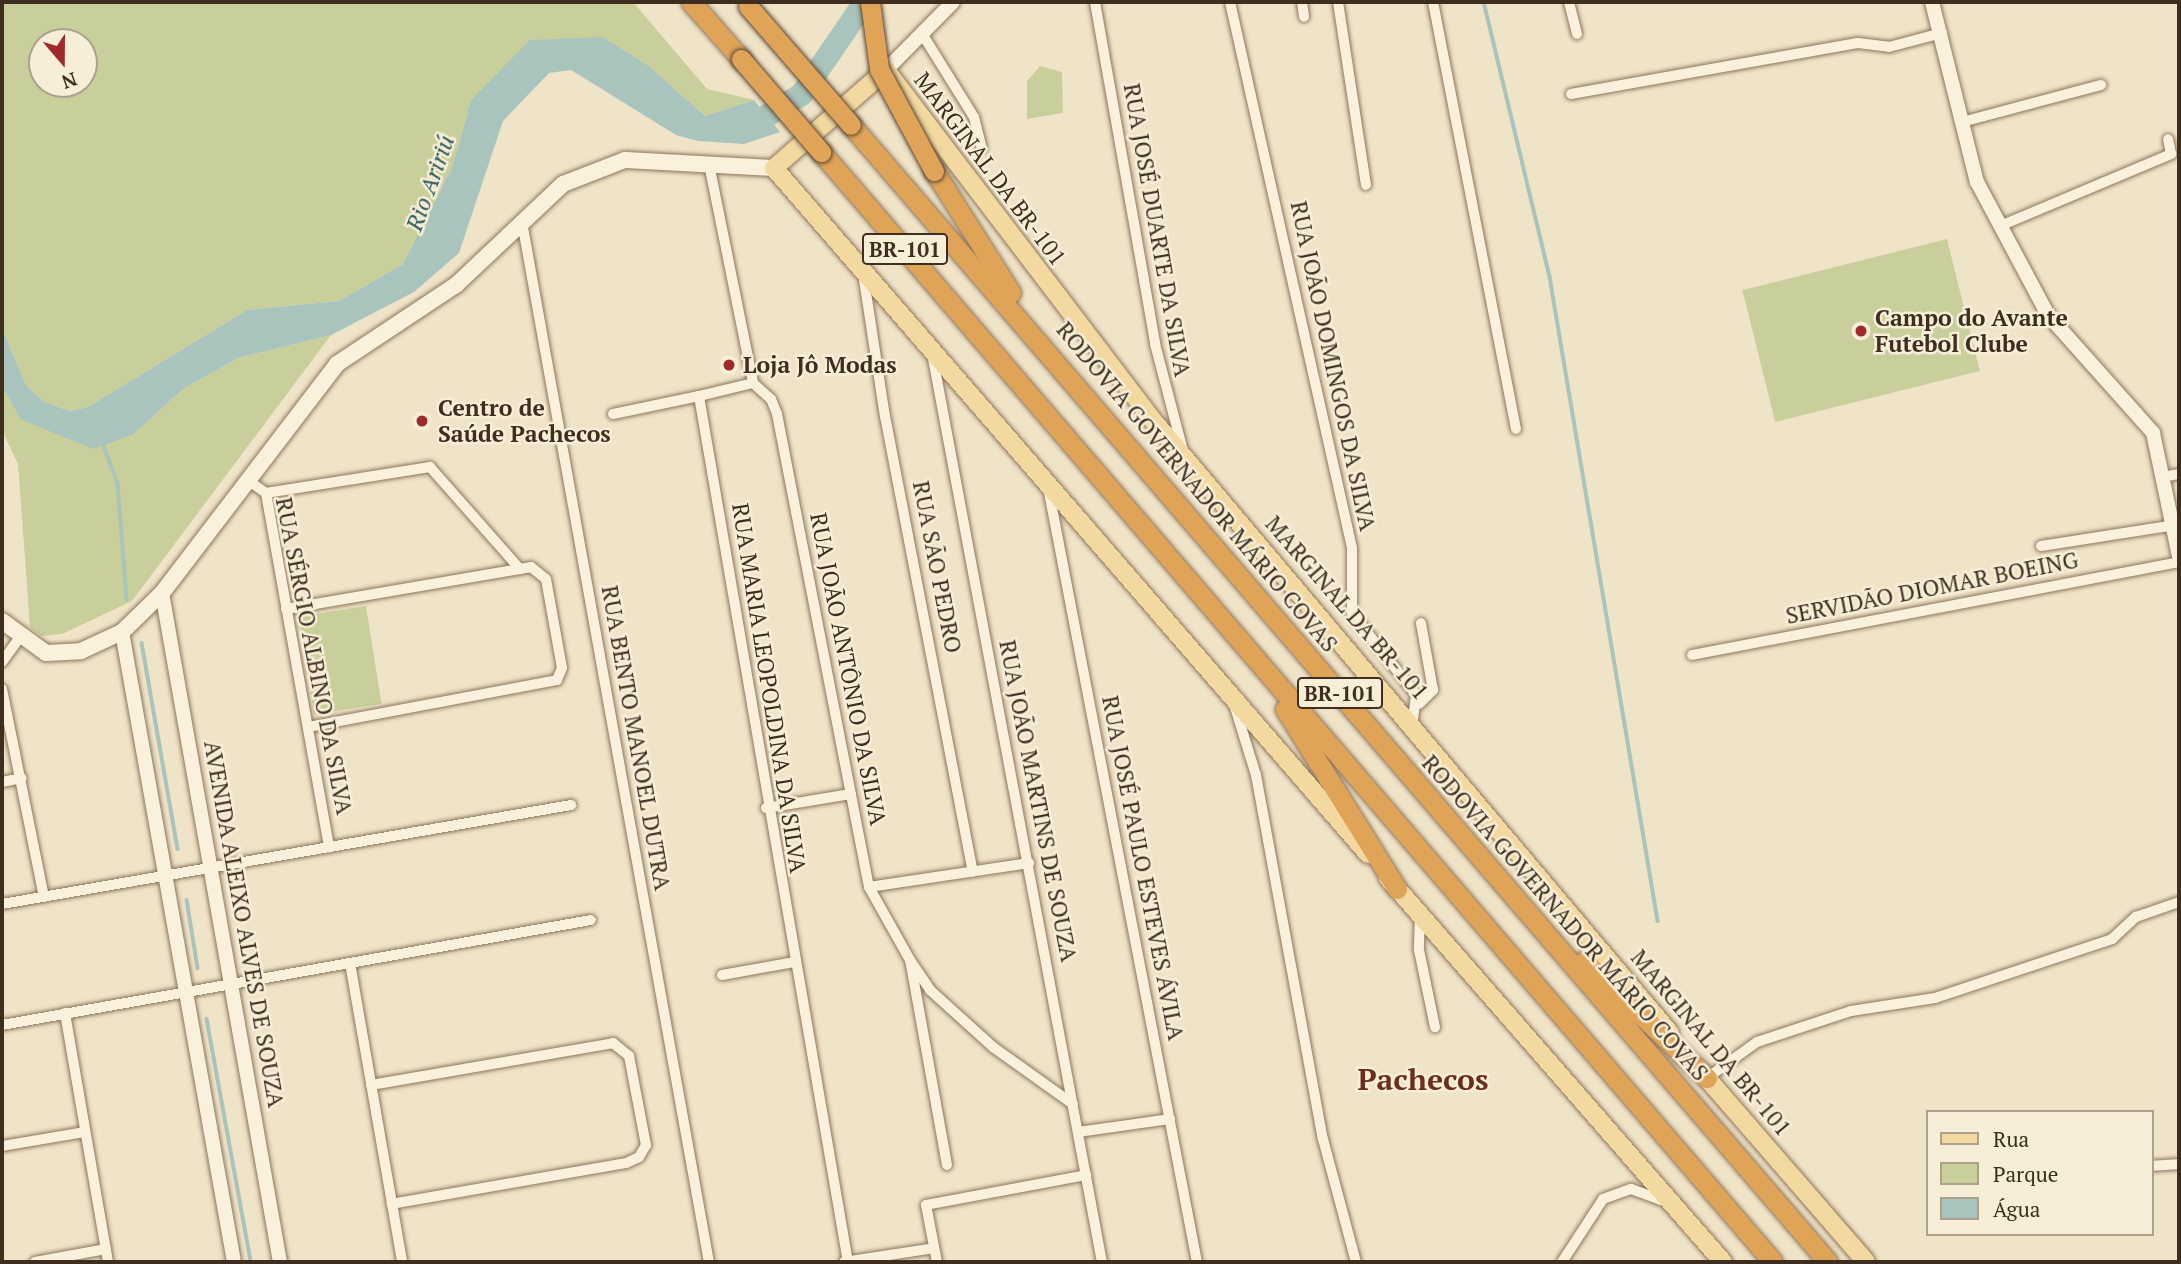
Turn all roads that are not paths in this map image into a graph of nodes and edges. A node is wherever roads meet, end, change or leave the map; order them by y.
1 (691, 2) edge
2 (870, 2) edge
3 (953, 2) edge
4 (1095, 2) edge
5 (1230, 2) edge
6 (1301, 2) edge
7 (1338, 2) edge
8 (1433, 2) edge
9 (1569, 2) edge
10 (1932, 2) edge
11 (746, 4) edge
12 (1304, 17) dead end
13 (921, 32) junction
14 (1942, 33) junction
15 (1577, 34) dead end
16 (886, 70) junction
17 (2101, 85) dead end
18 (1571, 94) dead end
19 (1962, 122) junction
20 (2168, 139) dead end
21 (982, 148) dead end
22 (709, 164) junction
23 (774, 169) junction
24 (1366, 185) dead end
25 (522, 222) junction
26 (2000, 226) junction
27 (863, 270) junction
28 (1043, 345) junction
29 (930, 348) junction
30 (753, 383) junction
31 (699, 396) junction
32 (613, 414) dead end
33 (1516, 429) dead end
34 (1188, 462) junction
35 (2173, 475) edge
36 (246, 479) junction
37 (1047, 481) junction
38 (266, 493) junction
39 (2175, 525) junction
40 (2041, 546) dead end
41 (2179, 556) edge
42 (2179, 562) edge
43 (520, 569) junction
44 (162, 593) junction
45 (286, 609) junction
46 (2, 621) edge
47 (1421, 623) dead end
48 (122, 632) junction
49 (19, 639) junction
50 (1251, 654) junction
51 (1692, 655) dead end
52 (2, 662) edge
53 (2, 689) edge
54 (1229, 691) junction
55 (1416, 712) junction
56 (308, 727) junction
57 (22, 778) junction
58 (2, 782) edge
59 (851, 794) junction
60 (571, 805) dead end
61 (766, 808) junction
62 (329, 847) junction
63 (1029, 863) junction
64 (211, 868) junction
65 (973, 872) junction
66 (165, 876) junction
67 (1503, 884) junction
68 (869, 887) junction
69 (1397, 889) junction
70 (44, 897) junction
71 (2179, 902) edge
72 (2, 904) edge
73 (1420, 915) junction
74 (591, 920) dead end
75 (910, 960) junction
76 (794, 962) junction
77 (349, 963) junction
78 (722, 975) dead end
79 (231, 984) junction
80 (186, 992) junction
81 (65, 1013) junction
82 (2, 1025) edge
83 (1435, 1027) dead end
84 (1707, 1079) junction
85 (371, 1085) junction
86 (1073, 1104) junction
87 (1170, 1119) junction
88 (85, 1132) junction
89 (1078, 1132) junction
90 (2, 1146) edge
91 (2179, 1164) edge
92 (947, 1165) dead end
93 (2153, 1166) edge
94 (1086, 1175) junction
95 (392, 1204) junction
96 (1673, 1205) junction
97 (934, 1248) junction
98 (106, 1249) junction
99 (35, 1262) edge
100 (108, 1262) edge
101 (234, 1262) edge
102 (280, 1262) edge
103 (402, 1262) edge
104 (709, 1262) edge
105 (847, 1262) edge
106 (937, 1262) edge
107 (1102, 1262) edge
108 (1197, 1262) edge
109 (1356, 1262) edge
110 (1562, 1262) edge
111 (1723, 1262) edge
112 (1773, 1262) edge
113 (1828, 1262) edge
114 (1866, 1262) edge

1 - 50 highway, BR-101, bridge
2 - 28 highway, bridge
3 - 13 street
4 - 34 street, RUA JOSÉ DUARTE DA SILVA
5 - 55 street, RUA JOÃO DOMINGOS DA SILVA
6 - 12 street
7 - 24 street
8 - 33 street
9 - 15 street
10 - 14 street
11 - 28 highway, RODOVIA GOVERNADOR MÁRIO COVAS / BR-101, bridge
13 - 16 street
13 - 21 street
14 - 18 street
14 - 19 street
16 - 23 main road
16 - 34 main road, MARGINAL DA BR-101
17 - 19 street
19 - 26 street
20 - 26 street
22 - 23 main road
22 - 25 main road
22 - 30 street
23 - 27 main road
25 - 36 main road
25 - 104 street, RUA BENTO MANOEL DUTRA
26 - 35 street
27 - 29 main road
27 - 65 street, RUA SÃO PEDRO
28 - 67 highway, RODOVIA GOVERNADOR MÁRIO COVAS / BR-101
29 - 37 main road
29 - 63 street, RUA JOÃO MARTINS DE SOUZA
30 - 31 street
30 - 59 street, RUA JOÃO ANTÔNIO DA SILVA
31 - 32 street
31 - 61 street, RUA MARIA LEOPOLDINA DA SILVA
34 - 55 main road, MARGINAL DA BR-101
35 - 39 street
36 - 38 street, RUA SÉRGIO ALBINO DA SILVA
36 - 44 main road
37 - 54 main road
37 - 87 street, RUA JOSÉ PAULO ESTEVES ÁVILA
38 - 43 street
38 - 45 street, RUA SÉRGIO ALBINO DA SILVA
39 - 40 street
39 - 41 street
42 - 51 street, SERVIDÃO DIOMAR BOEING
43 - 45 street
43 - 56 street
44 - 48 main road
44 - 64 street, AVENIDA ALEIXO ALVES DE SOUZA
45 - 56 street, RUA SÉRGIO ALBINO DA SILVA
46 - 49 main road
47 - 55 street
48 - 49 main road
48 - 66 street
49 - 52 street
50 - 69 highway
50 - 112 highway, BR-101
53 - 57 street
54 - 69 main road
54 - 109 street
55 - 84 main road, MARGINAL DA BR-101
56 - 62 street, RUA SÉRGIO ALBINO DA SILVA
57 - 58 street
57 - 70 street
59 - 61 street
59 - 68 street, RUA JOÃO ANTÔNIO DA SILVA
60 - 62 street
61 - 76 street, RUA MARIA LEOPOLDINA DA SILVA
62 - 64 street
63 - 65 street
63 - 86 street, RUA JOÃO MARTINS DE SOUZA
64 - 66 street
64 - 79 street, AVENIDA ALEIXO ALVES DE SOUZA
65 - 68 street
66 - 70 street
66 - 80 street
67 - 84 highway
67 - 113 highway, RODOVIA GOVERNADOR MÁRIO COVAS / BR-101
68 - 75 street, RUA JOÃO ANTÔNIO DA SILVA
69 - 73 main road
70 - 72 street
71 - 84 street
73 - 83 street
73 - 96 main road
74 - 77 street
75 - 86 street
75 - 92 street
76 - 78 street
76 - 105 street, RUA MARIA LEOPOLDINA DA SILVA
77 - 79 street
77 - 85 street
79 - 80 street
79 - 102 street, AVENIDA ALEIXO ALVES DE SOUZA
80 - 81 street
80 - 101 street
81 - 82 street
81 - 88 street
84 - 114 main road, MARGINAL DA BR-101
85 - 95 street
85 - 95 street
86 - 89 street, RUA JOÃO MARTINS DE SOUZA
87 - 89 street
87 - 108 street, RUA JOSÉ PAULO ESTEVES ÁVILA
88 - 90 street
88 - 98 street
89 - 94 street, RUA JOÃO MARTINS DE SOUZA
91 - 93 street
94 - 97 street
94 - 107 street, RUA JOÃO MARTINS DE SOUZA
95 - 103 street
96 - 110 street
96 - 111 main road
97 - 105 street
97 - 106 street
98 - 99 street
98 - 100 street

